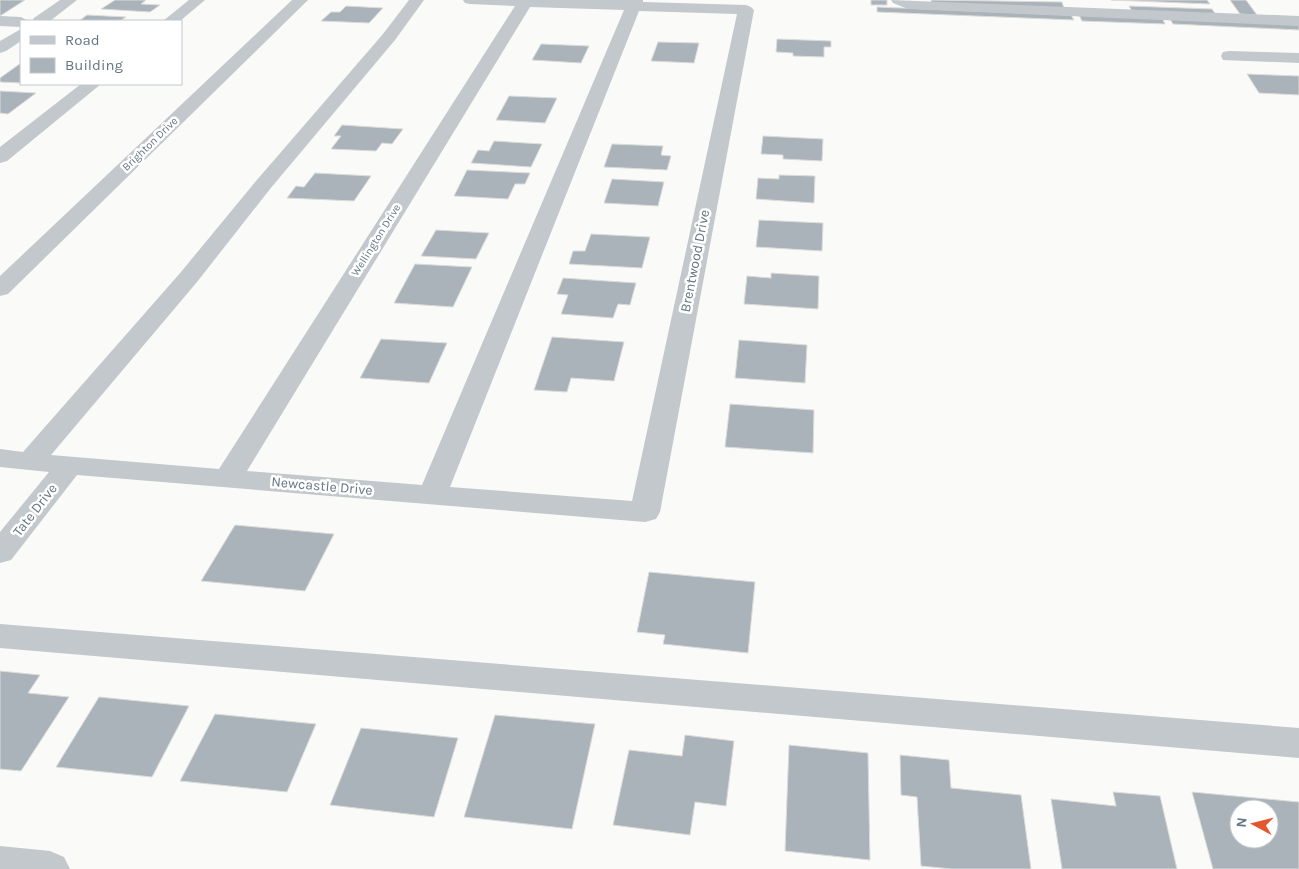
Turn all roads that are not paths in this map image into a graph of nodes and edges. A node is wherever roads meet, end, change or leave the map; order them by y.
1 (70, 0) edge
2 (198, 0) edge
3 (301, 0) edge
4 (417, 0) edge
5 (470, 0) edge
6 (898, 0) edge
7 (1219, 0) edge
8 (525, 2) junction
9 (635, 3) edge
10 (1097, 6) edge
11 (1232, 18) junction
12 (41, 20) edge
13 (172, 20) edge
14 (0, 21) edge
15 (1299, 21) edge
16 (20, 22) edge
17 (20, 35) edge
18 (0, 48) edge
19 (1230, 56) dead end
20 (1299, 58) edge
21 (91, 85) edge
22 (0, 157) edge
23 (0, 289) edge
24 (0, 458) edge
25 (30, 462) junction
26 (69, 466) junction
27 (228, 478) junction
28 (432, 495) junction
29 (645, 512) joint
30 (0, 553) edge
31 (0, 636) edge
32 (1299, 743) edge
33 (0, 863) edge
34 (50, 869) edge

1 - 12 street
2 - 13 street
3 - 23 street, Brighton Drive
4 - 25 street
5 - 8 street
6 - 10 street
7 - 11 street
8 - 9 street
8 - 27 street, Wellington Drive
9 - 28 street
9 - 29 street, Brentwood Drive
10 - 11 street
11 - 15 street
14 - 16 street
17 - 18 street
19 - 20 street
21 - 22 street
24 - 25 street, Newcastle Drive
25 - 26 street, Newcastle Drive
26 - 27 street, Newcastle Drive
26 - 30 street, Tate Drive
27 - 28 street, Newcastle Drive
28 - 29 street, Newcastle Drive
31 - 32 street
33 - 34 street

